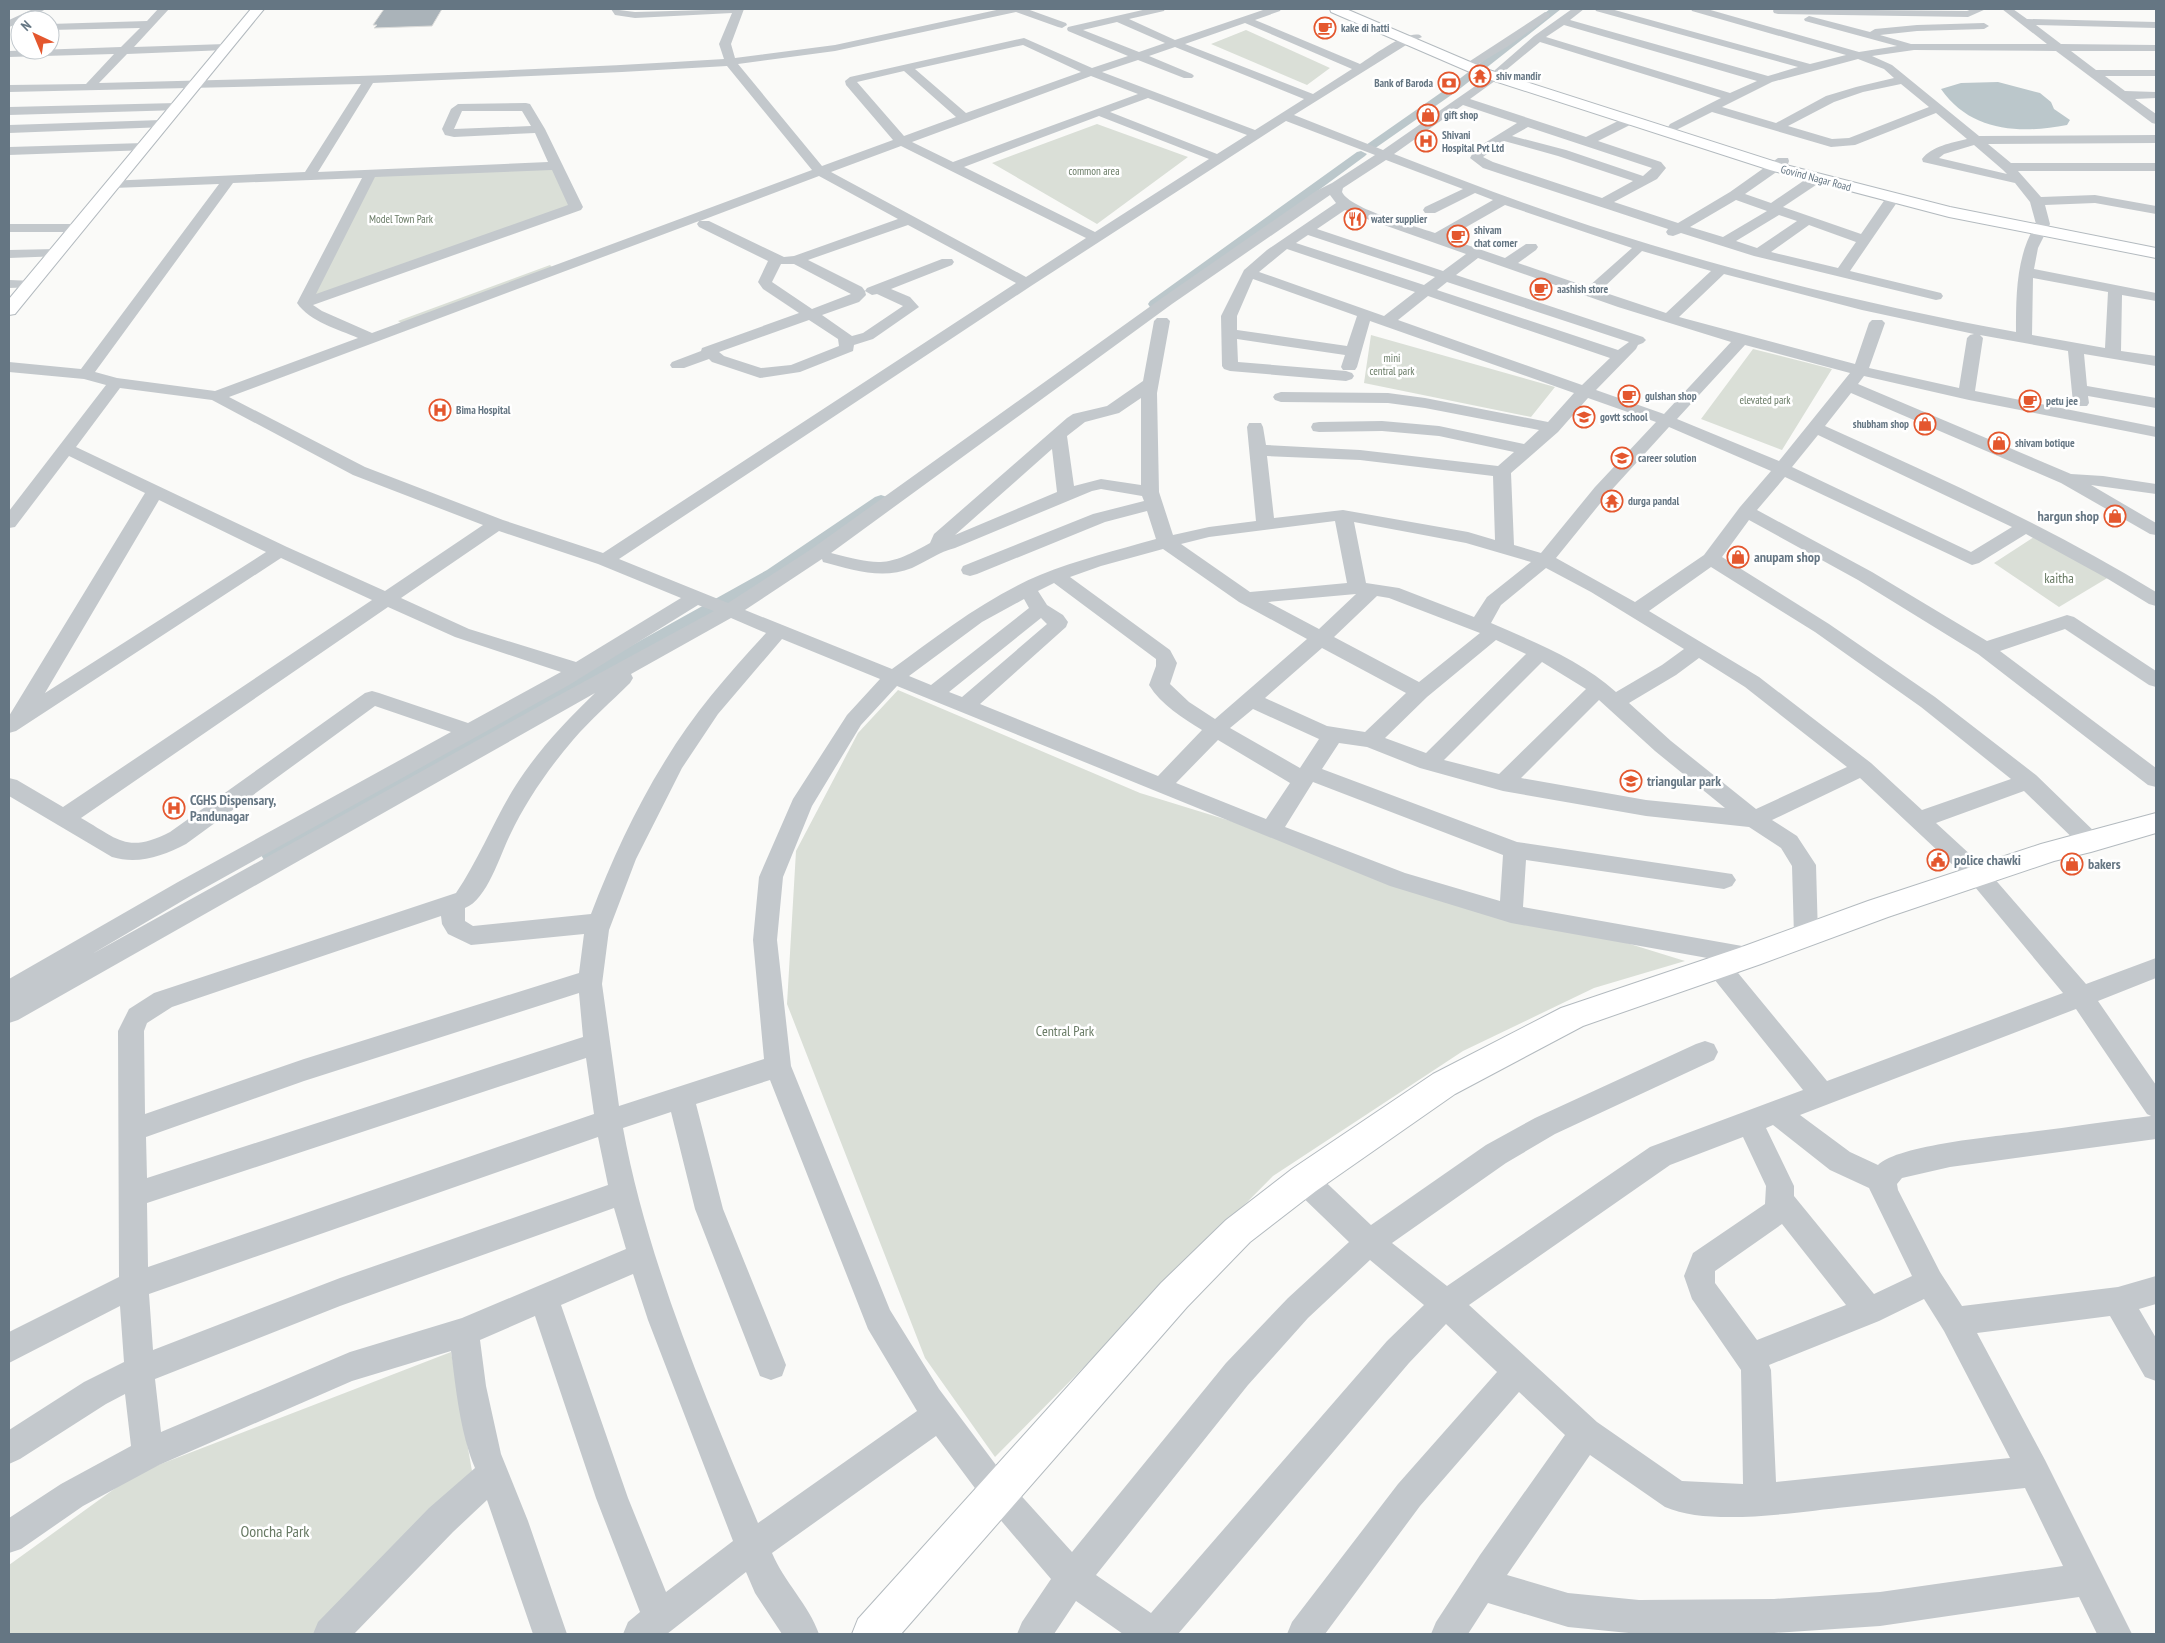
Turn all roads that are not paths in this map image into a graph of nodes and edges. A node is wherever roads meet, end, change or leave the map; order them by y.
1 (164, 9) edge
2 (258, 9) edge
3 (616, 9) edge
4 (739, 9) edge
5 (1017, 9) edge
6 (1160, 9) edge
7 (1276, 9) edge
8 (1336, 9) edge
9 (1350, 9) edge
10 (1553, 9) edge
11 (1579, 9) edge
12 (1600, 9) edge
13 (1696, 9) edge
14 (1982, 9) edge
15 (2006, 9) edge
16 (1775, 10) edge
17 (1933, 13) junction
18 (1968, 14) junction
19 (1244, 18) junction
20 (1119, 19) junction
21 (1562, 21) junction
22 (2027, 22) junction
23 (149, 24) junction
24 (1825, 24) junction
25 (1062, 25) dead end
26 (2156, 25) edge
27 (60, 27) edge
28 (1990, 31) junction
29 (1864, 34) junction
30 (1538, 38) junction
31 (1412, 39) junction
32 (1174, 43) junction
33 (226, 47) junction
34 (1914, 47) junction
35 (2010, 47) junction
36 (2058, 47) junction
37 (2156, 48) edge
38 (124, 51) junction
39 (9, 54) edge
40 (1859, 55) junction
41 (1136, 56) junction
42 (730, 62) junction
43 (1810, 67) junction
44 (907, 68) junction
45 (1361, 69) junction
46 (1484, 69) junction
47 (1091, 72) junction
48 (2095, 73) junction
49 (2156, 73) edge
50 (1188, 76) dead end
51 (368, 80) junction
52 (1768, 80) junction
53 (1903, 80) junction
54 (195, 84) junction
55 (89, 87) junction
56 (9, 89) edge
57 (1148, 94) junction
58 (2123, 95) junction
59 (2156, 95) edge
60 (1731, 97) junction
61 (1313, 98) junction
62 (1461, 100) junction
63 (177, 107) junction
64 (1710, 107) junction
65 (1938, 108) junction
66 (9, 110) edge
67 (1101, 113) junction
68 (2156, 115) edge
69 (1285, 116) junction
70 (964, 118) junction
71 (1630, 120) junction
72 (1527, 123) junction
73 (162, 124) junction
74 (1674, 127) junction
75 (1778, 127) junction
76 (9, 129) edge
77 (539, 129) junction
78 (1257, 135) junction
79 (1503, 137) junction
80 (2156, 139) edge
81 (1976, 140) junction
82 (901, 141) junction
83 (1589, 141) junction
84 (144, 147) junction
85 (9, 151) edge
86 (1384, 155) junction
87 (1219, 159) junction
88 (1780, 164) junction
89 (556, 166) junction
90 (952, 167) junction
91 (2008, 167) junction
92 (2156, 167) edge
93 (819, 171) junction
94 (371, 173) junction
95 (309, 176) junction
96 (1817, 178) junction
97 (229, 179) junction
98 (1643, 180) junction
99 (2018, 180) junction
100 (113, 184) junction
101 (1337, 186) junction
102 (1475, 188) junction
103 (1735, 195) junction
104 (1892, 198) junction
105 (1505, 199) junction
106 (2037, 201) junction
107 (1603, 203) junction
108 (1344, 204) junction
109 (1775, 209) junction
110 (1430, 210) dead end
111 (2156, 210) edge
112 (908, 220) junction
113 (1808, 220) junction
114 (704, 224) dead end
115 (2040, 227) junction
116 (9, 228) edge
117 (77, 228) junction
118 (1680, 228) junction
119 (1306, 230) junction
120 (1096, 238) junction
121 (1437, 238) junction
122 (1864, 240) junction
123 (1723, 243) junction
124 (1286, 244) junction
125 (2156, 245) edge
126 (1530, 247) dead end
127 (1642, 249) junction
128 (1477, 252) junction
129 (56, 253) junction
130 (1759, 253) junction
131 (2156, 253) edge
132 (9, 254) edge
133 (776, 259) junction
134 (796, 260) junction
135 (947, 262) dead end
136 (1508, 263) junction
137 (1721, 269) junction
138 (2026, 272) junction
139 (1249, 273) junction
140 (1841, 274) junction
141 (1445, 276) junction
142 (1026, 283) junction
143 (9, 284) edge
144 (30, 284) junction
145 (878, 289) junction
146 (2115, 289) junction
147 (1427, 291) junction
148 (1591, 292) junction
149 (858, 293) junction
150 (1936, 296) dead end
151 (2156, 297) edge
152 (304, 303) junction
153 (9, 310) edge
154 (1365, 313) junction
155 (811, 314) junction
156 (1666, 317) junction
157 (1162, 321) dead end
158 (1387, 321) junction
159 (1877, 323) dead end
160 (1228, 333) junction
161 (372, 338) junction
162 (1975, 338) dead end
163 (2024, 338) junction
164 (1742, 339) junction
165 (1638, 340) junction
166 (846, 342) junction
167 (2075, 347) junction
168 (1353, 352) junction
169 (711, 353) junction
170 (2113, 354) junction
171 (1621, 356) junction
172 (2156, 361) edge
173 (678, 365) dead end
174 (9, 367) edge
175 (1860, 371) junction
176 (85, 374) junction
177 (1346, 376) junction
178 (116, 383) junction
179 (1150, 384) junction
180 (1848, 386) junction
181 (2079, 390) junction
182 (1585, 391) junction
183 (1966, 394) junction
184 (216, 396) junction
185 (1340, 396) junction
186 (1282, 397) dead end
187 (2156, 403) edge
188 (2082, 418) junction
189 (1666, 420) junction
190 (1256, 427) dead end
191 (1319, 427) dead end
192 (1552, 428) junction
193 (1815, 428) junction
194 (2156, 432) edge
195 (1059, 436) junction
196 (65, 448) junction
197 (1258, 450) junction
198 (1528, 450) junction
199 (1782, 469) junction
200 (1502, 472) junction
201 (2066, 479) junction
202 (2156, 489) edge
203 (155, 491) junction
204 (1066, 494) junction
205 (1152, 498) junction
206 (1746, 511) junction
207 (1343, 515) junction
208 (9, 523) edge
209 (497, 524) junction
210 (1266, 524) junction
211 (2026, 526) junction
212 (2156, 530) edge
213 (1166, 542) junction
214 (942, 544) junction
215 (1505, 548) junction
216 (280, 550) junction
217 (830, 558) dead end
218 (1711, 559) junction
219 (605, 560) junction
220 (1545, 560) junction
221 (970, 570) dead end
222 (1056, 576) junction
223 (1365, 588) junction
224 (1027, 589) junction
225 (695, 598) junction
226 (1246, 598) junction
227 (387, 599) junction
228 (2156, 600) edge
229 (1040, 609) junction
230 (726, 611) junction
231 (1636, 611) junction
232 (1487, 629) junction
233 (778, 631) junction
234 (1320, 639) junction
235 (1698, 649) junction
236 (1985, 649) junction
237 (1540, 652) junction
238 (649, 656) junction
239 (578, 670) junction
240 (894, 677) junction
241 (2156, 680) edge
242 (1420, 692) junction
243 (934, 694) junction
244 (1607, 695) junction
245 (1252, 700) junction
246 (965, 706) junction
247 (13, 723) edge
248 (1216, 729) junction
249 (470, 731) junction
250 (1332, 736) junction
251 (1370, 740) junction
252 (1428, 763) junction
253 (1863, 768) junction
254 (1306, 776) junction
255 (2156, 779) edge
256 (2028, 781) junction
257 (1503, 783) junction
258 (9, 786) edge
259 (1161, 786) junction
260 (64, 818) junction
261 (1754, 819) junction
262 (1919, 820) junction
263 (2156, 823) edge
264 (1271, 830) junction
265 (2091, 842) junction
266 (1515, 850) junction
267 (1978, 876) junction
268 (1724, 880) dead end
269 (453, 904) junction
270 (1511, 914) junction
271 (599, 924) junction
272 (1806, 936) junction
273 (1750, 956) junction
274 (1719, 967) junction
275 (2156, 968) edge
276 (591, 979) junction
277 (9, 991) edge
278 (2080, 995) junction
279 (9, 1014) edge
280 (597, 1044) junction
281 (1704, 1052) dead end
282 (778, 1066) junction
283 (1823, 1095) junction
284 (682, 1098) junction
285 (2156, 1106) edge
286 (1777, 1112) junction
287 (608, 1121) junction
288 (1750, 1123) junction
289 (2156, 1128) edge
290 (133, 1130) junction
291 (1304, 1180) junction
292 (1882, 1180) junction
293 (624, 1192) junction
294 (134, 1195) junction
295 (1780, 1200) junction
296 (1369, 1242) junction
297 (642, 1256) junction
298 (1930, 1282) junction
299 (134, 1286) junction
300 (2156, 1290) edge
301 (544, 1298) junction
302 (2118, 1301) junction
303 (1446, 1304) junction
304 (1869, 1311) junction
305 (1955, 1321) junction
306 (464, 1332) junction
307 (9, 1348) edge
308 (1751, 1357) junction
309 (771, 1365) dead end
310 (2156, 1366) edge
311 (140, 1370) junction
312 (1517, 1372) junction
313 (939, 1415) junction
314 (1586, 1433) junction
315 (9, 1448) edge
316 (148, 1454) junction
317 (2034, 1472) junction
318 (493, 1473) junction
319 (997, 1492) junction
320 (1760, 1500) junction
321 (9, 1536) edge
322 (752, 1547) junction
323 (1072, 1578) junction
324 (2087, 1579) junction
325 (1481, 1584) junction
326 (650, 1627) edge
327 (330, 1634) edge
328 (550, 1634) edge
329 (802, 1634) edge
330 (873, 1634) edge
331 (1034, 1634) edge
332 (1154, 1634) edge
333 (1304, 1634) edge
334 (1448, 1634) edge
335 (2114, 1634) edge

1 - 23 street
2 - 33 main road
3 - 4 street
4 - 42 street
5 - 25 street
5 - 42 street
6 - 20 street
7 - 19 street
8 - 31 main road
9 - 31 main road
10 - 46 street
11 - 21 street
12 - 43 street
13 - 40 street
14 - 18 street
15 - 22 street
16 - 17 street
16 - 24 street
17 - 18 street
17 - 24 street
18 - 28 street
19 - 32 street
19 - 45 street
20 - 32 street
20 - 41 street
21 - 30 street
21 - 52 street
22 - 26 street
22 - 36 street
23 - 27 street
23 - 38 street
24 - 29 street
28 - 29 street
28 - 35 street
29 - 34 street
30 - 46 street
30 - 60 street
31 - 45 street
31 - 46 main road
32 - 41 street
32 - 61 street
33 - 38 street
33 - 54 main road
34 - 35 street
34 - 40 street
35 - 36 street
36 - 37 street
36 - 48 street
38 - 39 street
38 - 55 street
40 - 43 street
40 - 53 street
41 - 47 street
41 - 50 street
42 - 51 street
42 - 93 street
43 - 52 street
44 - 47 street
44 - 70 street
44 - 82 street
45 - 61 street
46 - 62 street
46 - 71 main road, Govind Nagar Road
46 - 74 main road, Govind Nagar Road
47 - 57 street
47 - 70 street
48 - 49 street
48 - 58 street
51 - 54 street
51 - 95 street
52 - 60 street
53 - 65 street
53 - 75 street
54 - 55 street
54 - 63 main road
55 - 56 street
57 - 67 street
57 - 78 street
58 - 59 street
58 - 68 street
60 - 64 street
61 - 69 street
62 - 72 street
62 - 86 street
63 - 66 street
63 - 73 main road
64 - 74 street
64 - 75 street
65 - 75 street
65 - 81 street
67 - 87 street
67 - 90 street
69 - 78 street
69 - 86 street
70 - 82 street
71 - 83 street
71 - 88 main road, Govind Nagar Road
72 - 79 street
72 - 83 street
73 - 76 street
73 - 84 main road
74 - 88 main road, Govind Nagar Road
77 - 77 street
77 - 89 street
78 - 87 street
79 - 98 street
79 - 107 street
80 - 81 street
81 - 91 street
81 - 99 street
82 - 90 street
82 - 93 street
83 - 98 street
84 - 85 street
84 - 100 main road
86 - 101 street
86 - 102 street
87 - 120 street
88 - 96 main road, Govind Nagar Road
88 - 103 street
88 - 115 main road, Govind Nagar Road
89 - 94 street
89 - 152 street
90 - 120 street
91 - 92 street
91 - 99 street
93 - 112 street
93 - 161 street
94 - 95 street
94 - 152 street
95 - 97 street
96 - 104 main road, Govind Nagar Road
96 - 109 street
97 - 100 street
97 - 176 street
98 - 107 street
99 - 106 street
100 - 117 main road
101 - 108 street
101 - 230 street
102 - 105 street
102 - 110 street
103 - 109 street
103 - 118 street
104 - 115 main road, Govind Nagar Road
104 - 122 street
105 - 121 street
105 - 127 street
106 - 111 street
106 - 115 street
107 - 118 street
108 - 119 street
108 - 121 street
109 - 113 street
109 - 123 street
112 - 134 street
112 - 142 street
113 - 122 street
113 - 130 street
114 - 133 street
115 - 125 main road, Govind Nagar Road
115 - 131 main road, Govind Nagar Road
115 - 138 street
116 - 117 street
117 - 129 main road
118 - 123 street
118 - 127 street
119 - 124 street
119 - 141 street
120 - 142 street
121 - 128 street
122 - 140 street
123 - 130 street
124 - 139 street
124 - 147 street
126 - 136 street
127 - 137 street
127 - 148 street
128 - 136 street
128 - 141 street
129 - 132 street
129 - 144 main road
130 - 140 street
133 - 134 street
133 - 155 street
134 - 149 street
135 - 145 street
136 - 148 street
137 - 156 street
137 - 163 street
138 - 146 street
138 - 163 street
139 - 154 street
139 - 160 street
140 - 150 street
141 - 147 street
141 - 165 street
142 - 219 street
143 - 144 street
144 - 153 main road
145 - 149 street
145 - 166 street
146 - 151 street
146 - 170 street
147 - 158 street
147 - 171 street
148 - 156 street
149 - 155 street
152 - 161 street
154 - 158 street
154 - 168 street
155 - 166 street
155 - 169 street
156 - 164 street
156 - 165 street
157 - 179 street
158 - 182 street
159 - 175 street
160 - 168 street
160 - 177 street
161 - 184 street
162 - 183 street
163 - 167 street
164 - 175 street
164 - 189 street
165 - 171 street
166 - 169 street
167 - 170 street
167 - 181 street
168 - 177 street
169 - 173 street
170 - 172 street
171 - 182 street
174 - 176 street
175 - 180 street
175 - 183 street
176 - 178 street
177 - 185 street
178 - 184 street
178 - 196 street
179 - 195 street
179 - 205 street
180 - 193 street
180 - 201 street
181 - 187 street
181 - 188 street
182 - 189 street
182 - 192 street
183 - 188 street
184 - 209 street
185 - 186 street
185 - 192 street
188 - 194 street
189 - 199 street
189 - 220 street
190 - 197 street
191 - 198 street
192 - 198 street
193 - 199 street
193 - 211 street
195 - 204 street
195 - 214 street
196 - 203 street
196 - 208 street
197 - 200 street
197 - 210 street
198 - 200 street
199 - 206 street
199 - 211 street
200 - 215 street
201 - 202 street
201 - 212 street
203 - 216 street
203 - 247 street
204 - 205 street
204 - 214 street
205 - 213 street
205 - 221 street
206 - 218 street
206 - 236 street
207 - 210 street
207 - 215 street
207 - 223 street
209 - 219 street
209 - 227 street
210 - 213 street
211 - 228 street
213 - 222 street
213 - 226 street
214 - 217 street
215 - 220 street
216 - 227 street
216 - 247 street
218 - 231 street
218 - 256 street
219 - 225 street
220 - 231 street
220 - 232 street
222 - 224 street
222 - 248 street
223 - 226 street
223 - 232 street
223 - 234 street
224 - 229 street
224 - 240 street
225 - 230 street
225 - 239 street
226 - 234 street
227 - 239 street
227 - 260 street
229 - 243 street
229 - 246 street
230 - 233 street
230 - 238 street
231 - 235 street
232 - 237 street
232 - 242 street
233 - 240 street
233 - 271 street
234 - 242 street
234 - 245 street
235 - 244 street
235 - 253 street
236 - 241 street
236 - 255 street
237 - 244 street
237 - 252 street
238 - 269 street
238 - 279 street
239 - 249 street
240 - 243 street
240 - 282 street
242 - 251 street
243 - 246 street
244 - 257 street
244 - 261 street
245 - 248 street
245 - 250 street
246 - 259 street
248 - 254 street
248 - 259 street
249 - 260 street
249 - 277 street
250 - 251 street
250 - 254 street
251 - 252 street
252 - 257 street
253 - 261 street
253 - 262 street
254 - 264 street
254 - 266 street
256 - 262 street
256 - 265 street
257 - 261 street
258 - 260 street
259 - 264 street
261 - 272 street
262 - 267 street
263 - 265 main road
264 - 270 street
265 - 267 main road
266 - 268 street
266 - 270 street
267 - 272 main road
267 - 278 street
269 - 271 street
269 - 290 street
270 - 273 street
271 - 276 street
272 - 273 main road
273 - 274 main road
274 - 283 street
274 - 291 main road
275 - 278 street
276 - 280 street
276 - 290 street
278 - 283 street
278 - 285 street
280 - 287 street
280 - 294 street
281 - 296 street
282 - 284 street
282 - 313 street
283 - 286 street
284 - 287 street
284 - 309 street
286 - 288 street
286 - 292 street
287 - 293 street
287 - 299 street
288 - 295 street
288 - 303 street
289 - 292 street
290 - 294 street
291 - 296 street
291 - 319 main road
292 - 298 street
293 - 297 street
293 - 311 street
294 - 299 street
295 - 304 street
295 - 308 street
296 - 303 street
296 - 323 street
297 - 301 street
297 - 322 street
298 - 304 street
298 - 305 street
299 - 307 street
299 - 311 street
300 - 302 street
301 - 306 street
301 - 326 street
302 - 305 street
302 - 310 street
303 - 312 street
303 - 332 street
304 - 308 street
305 - 317 street
306 - 316 street
306 - 318 street
308 - 320 street
311 - 315 street
311 - 316 street
312 - 314 street
312 - 333 street
313 - 319 street
313 - 322 street
314 - 320 street
314 - 325 street
316 - 321 street
317 - 320 street
317 - 324 street
318 - 327 street
318 - 328 street
319 - 323 street
319 - 330 main road
322 - 326 street
322 - 329 street
323 - 331 street
323 - 332 street
324 - 325 street
324 - 335 street
325 - 334 street

